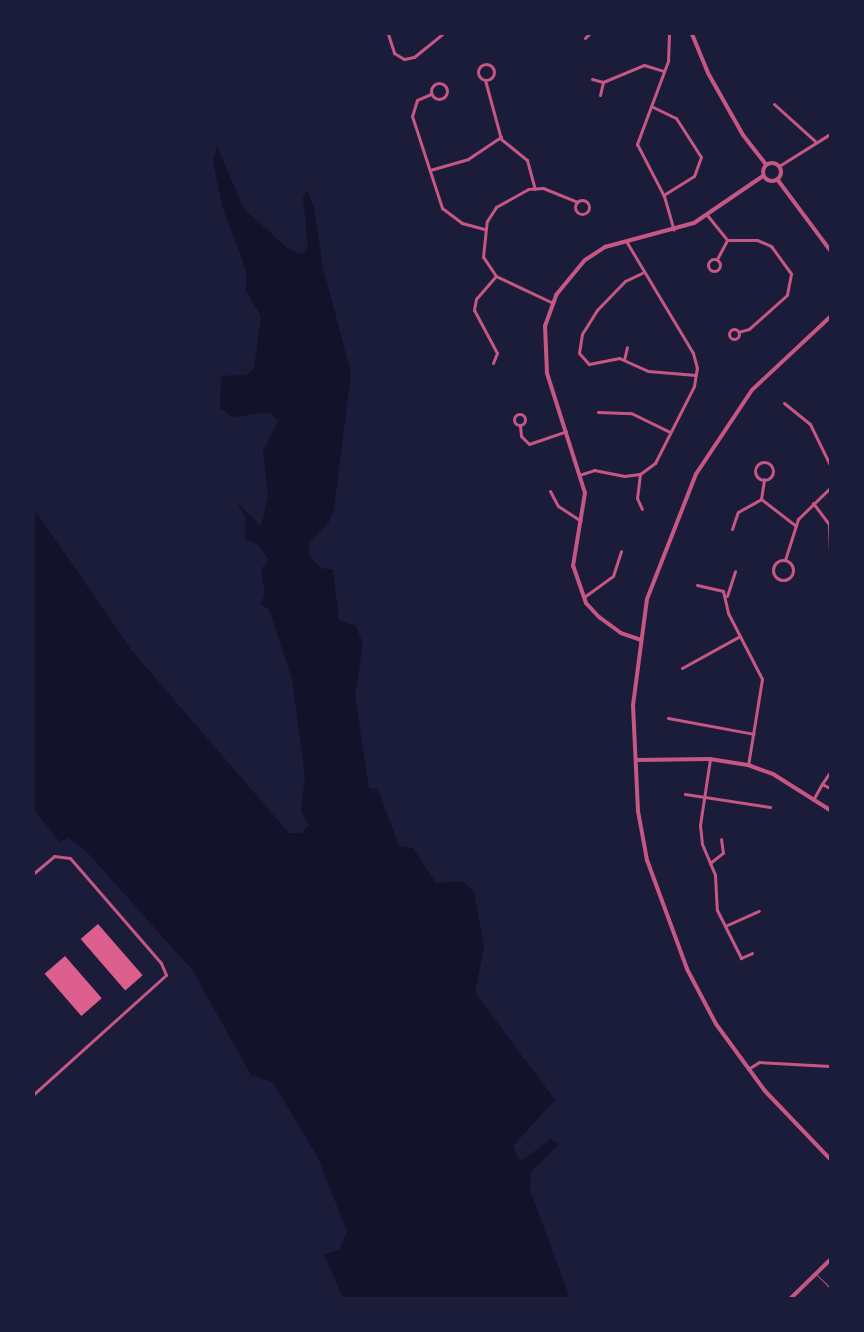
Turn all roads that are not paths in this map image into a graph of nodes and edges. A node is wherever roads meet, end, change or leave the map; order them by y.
1 (388, 34) edge
2 (442, 34) edge
3 (589, 34) edge
4 (669, 34) edge
5 (692, 34) edge
6 (585, 38) dead end
7 (664, 71) junction
8 (592, 79) dead end
9 (485, 80) junction
10 (603, 82) junction
11 (431, 94) junction
12 (600, 96) dead end
13 (774, 104) dead end
14 (651, 106) junction
15 (830, 134) edge
16 (501, 137) junction
17 (815, 141) junction
18 (766, 164) junction
19 (779, 166) junction
20 (430, 170) junction
21 (763, 176) junction
22 (777, 179) junction
23 (535, 189) junction
24 (664, 195) junction
25 (577, 202) junction
26 (706, 215) junction
27 (485, 229) junction
28 (674, 230) junction
29 (727, 240) junction
30 (625, 241) junction
31 (830, 250) edge
32 (717, 259) dead end
33 (642, 273) junction
34 (496, 276) junction
35 (553, 303) junction
36 (830, 318) edge
37 (738, 332) dead end
38 (627, 347) dead end
39 (624, 360) junction
40 (493, 363) dead end
41 (696, 375) junction
42 (784, 403) dead end
43 (598, 412) dead end
44 (520, 426) dead end
45 (566, 431) junction
46 (670, 432) junction
47 (830, 465) edge
48 (640, 474) junction
49 (579, 475) junction
50 (764, 479) junction
51 (830, 488) edge
52 (550, 491) dead end
53 (760, 499) junction
54 (813, 503) junction
55 (642, 509) dead end
56 (582, 522) junction
57 (796, 526) junction
58 (732, 529) dead end
59 (621, 551) dead end
60 (785, 560) junction
61 (830, 560) edge
62 (735, 571) dead end
63 (697, 585) dead end
64 (726, 596) junction
65 (584, 597) junction
66 (740, 636) junction
67 (641, 640) junction
68 (682, 668) dead end
69 (668, 718) dead end
70 (754, 734) junction
71 (637, 760) junction
72 (710, 760) junction
73 (748, 765) junction
74 (830, 772) edge
75 (822, 784) junction
76 (830, 788) edge
77 (685, 794) dead end
78 (705, 794) junction
79 (812, 800) junction
80 (770, 807) dead end
81 (830, 810) edge
82 (720, 839) dead end
83 (710, 864) junction
84 (34, 873) edge
85 (759, 910) dead end
86 (725, 926) junction
87 (752, 952) dead end
88 (830, 1066) edge
89 (748, 1069) junction
90 (34, 1094) edge
91 (830, 1159) edge
92 (830, 1260) edge
93 (815, 1274) junction
94 (830, 1288) edge
95 (791, 1298) edge

1 - 2 street
3 - 6 street
4 - 7 street
5 - 18 street
7 - 10 street
7 - 14 street
8 - 10 street
9 - 9 street
9 - 16 street
10 - 12 street
11 - 11 street
11 - 20 street
13 - 17 street
14 - 24 street
14 - 24 street
15 - 17 street
16 - 20 street
16 - 23 street
17 - 19 street
18 - 19 street
18 - 21 street
19 - 22 street
20 - 27 street
21 - 22 street
21 - 26 street
22 - 31 street
23 - 25 street
23 - 27 street
24 - 28 street
25 - 25 street
26 - 28 street
26 - 29 street
27 - 34 street
28 - 30 street
29 - 32 street
29 - 37 street
30 - 33 street
30 - 35 street
33 - 39 street
33 - 41 street
34 - 35 street
34 - 40 street
35 - 45 street
36 - 67 street
38 - 39 street
39 - 41 street
41 - 46 street
42 - 47 street
43 - 46 street
44 - 45 street
45 - 49 street
46 - 48 street
48 - 49 street
48 - 55 street
49 - 56 street
50 - 50 street
50 - 53 street
51 - 54 street
52 - 56 street
53 - 57 street
53 - 58 street
54 - 57 street
54 - 61 street
56 - 65 street
57 - 60 street
59 - 65 street
60 - 60 street
62 - 64 street
63 - 64 street
64 - 66 street
65 - 67 street
66 - 68 street
66 - 70 street
67 - 71 street
69 - 70 street
70 - 73 street
71 - 72 street
71 - 89 street
72 - 73 street
72 - 78 street
73 - 79 street
74 - 75 street
75 - 76 street
75 - 79 street
77 - 78 street
78 - 80 street
78 - 83 street
79 - 81 street
82 - 83 street
83 - 86 street
84 - 90 street
85 - 86 street
86 - 87 street
88 - 89 street
89 - 91 street
92 - 93 street
93 - 94 lane
93 - 95 street

